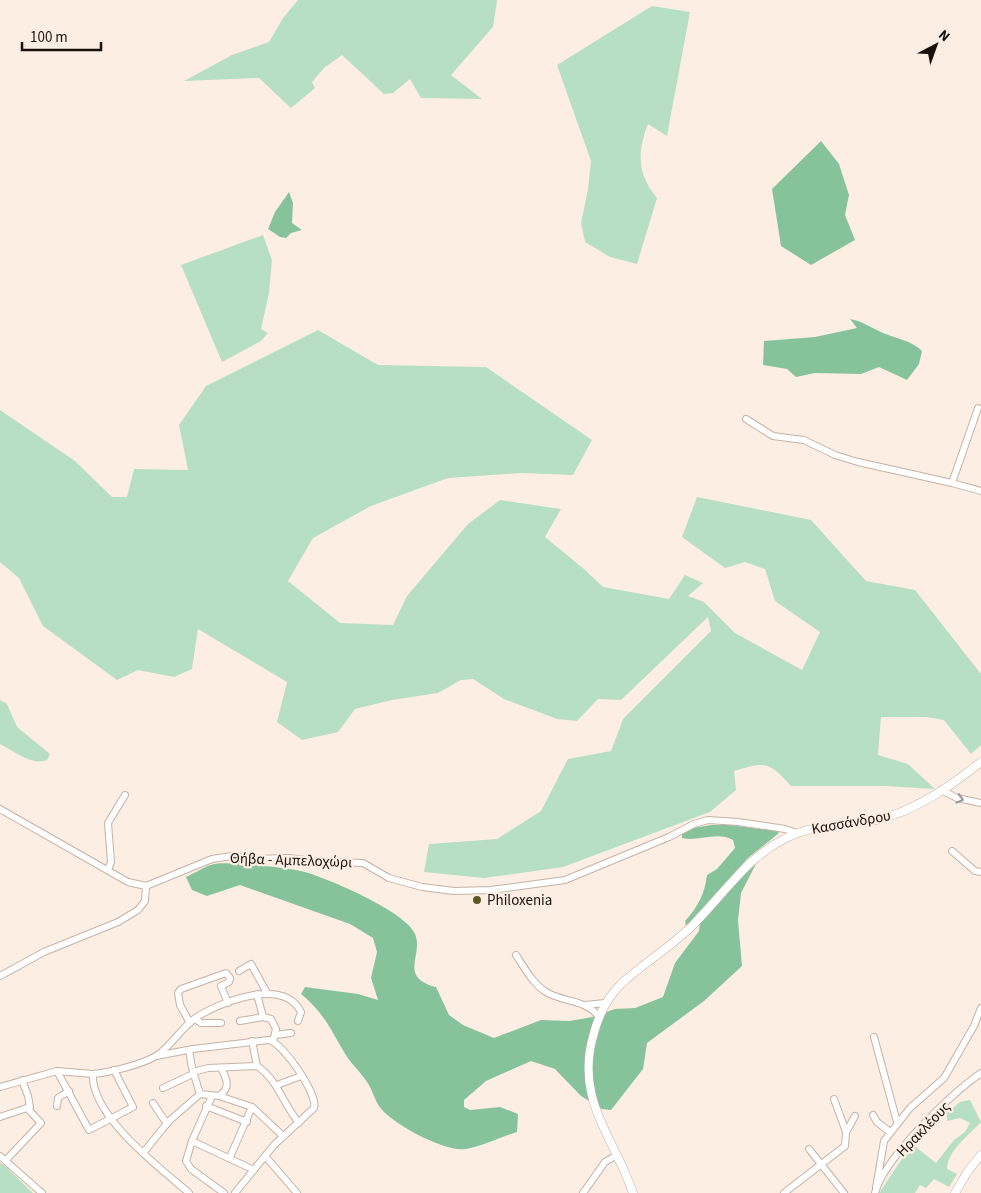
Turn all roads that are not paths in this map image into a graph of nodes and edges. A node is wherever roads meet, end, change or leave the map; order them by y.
1 (978, 408) dead end
2 (746, 419) dead end
3 (952, 483) junction
4 (981, 492) edge
5 (981, 762) edge
6 (941, 790) junction
7 (126, 795) dead end
8 (981, 803) edge
9 (0, 809) edge
10 (797, 833) junction
11 (952, 851) dead end
12 (108, 870) junction
13 (981, 872) edge
14 (146, 886) junction
15 (516, 955) dead end
16 (239, 970) dead end
17 (0, 976) edge
18 (267, 993) junction
19 (258, 994) junction
20 (228, 1003) junction
21 (606, 1003) junction
22 (585, 1005) junction
23 (981, 1008) edge
24 (600, 1016) junction
25 (263, 1017) junction
26 (192, 1021) junction
27 (240, 1021) dead end
28 (298, 1021) dead end
29 (221, 1023) dead end
30 (291, 1033) dead end
31 (874, 1037) dead end
32 (274, 1038) junction
33 (252, 1042) junction
34 (189, 1050) junction
35 (156, 1056) junction
36 (257, 1066) junction
37 (221, 1068) junction
38 (114, 1070) junction
39 (57, 1071) junction
40 (193, 1073) junction
41 (981, 1073) edge
42 (93, 1074) junction
43 (301, 1076) junction
44 (22, 1080) junction
45 (277, 1085) junction
46 (0, 1087) edge
47 (162, 1088) dead end
48 (69, 1092) junction
49 (200, 1094) junction
50 (216, 1096) junction
51 (834, 1099) dead end
52 (153, 1103) dead end
53 (57, 1106) dead end
54 (206, 1106) junction
55 (252, 1107) junction
56 (27, 1108) junction
57 (873, 1115) dead end
58 (856, 1116) dead end
59 (0, 1117) edge
60 (112, 1118) junction
61 (247, 1122) junction
62 (897, 1122) junction
63 (298, 1123) junction
64 (167, 1124) junction
65 (846, 1132) junction
66 (890, 1132) junction
67 (283, 1136) junction
68 (192, 1141) junction
69 (809, 1149) dead end
70 (143, 1154) junction
71 (981, 1155) edge
72 (265, 1156) junction
73 (617, 1156) junction
74 (230, 1157) junction
75 (3, 1158) edge
76 (820, 1166) junction
77 (254, 1170) junction
78 (876, 1191) edge
79 (42, 1193) edge
80 (189, 1193) edge
81 (224, 1193) edge
82 (235, 1193) edge
83 (297, 1193) edge
84 (584, 1193) edge
85 (633, 1193) edge
86 (784, 1193) edge
87 (844, 1193) edge
88 (955, 1193) edge

1 - 3 street
2 - 3 street
3 - 4 street
5 - 6 main road, Κασσάνδρου
6 -> 8 street
6 - 10 main road, Κασσάνδρου
7 - 12 street
9 - 12 street
10 - 14 street, Θήβα - Αμπελοχώρι
10 - 21 main road, Κασσάνδρου
11 - 13 street
12 - 14 street
14 - 17 street
15 - 22 street
16 - 18 street
18 - 19 street
18 - 28 street
19 - 20 street
19 - 25 street
20 - 26 street
20 - 26 street
21 - 22 street
21 - 24 main road, Κασσάνδρου
22 - 24 street
23 - 62 street
24 - 73 main road, Κασσάνδρου
25 - 27 street
25 - 32 street
26 - 29 street
26 - 35 street
30 - 32 street
31 - 62 street
32 - 33 street
32 - 43 street
33 - 34 street
33 - 36 street
34 - 35 street
34 - 40 street
35 - 38 street
36 - 37 street
36 - 45 street
37 - 40 street
37 - 50 street
38 - 42 street
38 - 60 street
39 - 42 street
39 - 44 street
39 - 48 street
40 - 47 street
40 - 49 street
41 - 78 street, Ηρακλέους
42 - 60 street
43 - 45 street
43 - 63 street
44 - 46 street
44 - 56 street
45 - 63 street
48 - 53 street
48 - 60 street
49 - 50 street
49 - 64 street
50 - 54 street
50 - 55 street
51 - 65 street
52 - 64 street
54 - 61 street
54 - 68 street
55 - 61 street
55 - 67 street
56 - 59 street
56 - 75 street
57 - 66 street
58 - 65 street
60 - 70 street
61 - 74 street
62 - 66 street
63 - 67 street
64 - 70 street
65 - 76 street
66 - 78 street
67 - 72 street
68 - 74 street
68 - 81 street
69 - 76 street
70 - 80 street
71 - 88 main road
72 - 77 street
72 - 83 street
73 - 84 street
73 - 85 main road, Κασσάνδρου
74 - 77 street
75 - 79 street
76 - 86 street
76 - 87 street
77 - 82 street

